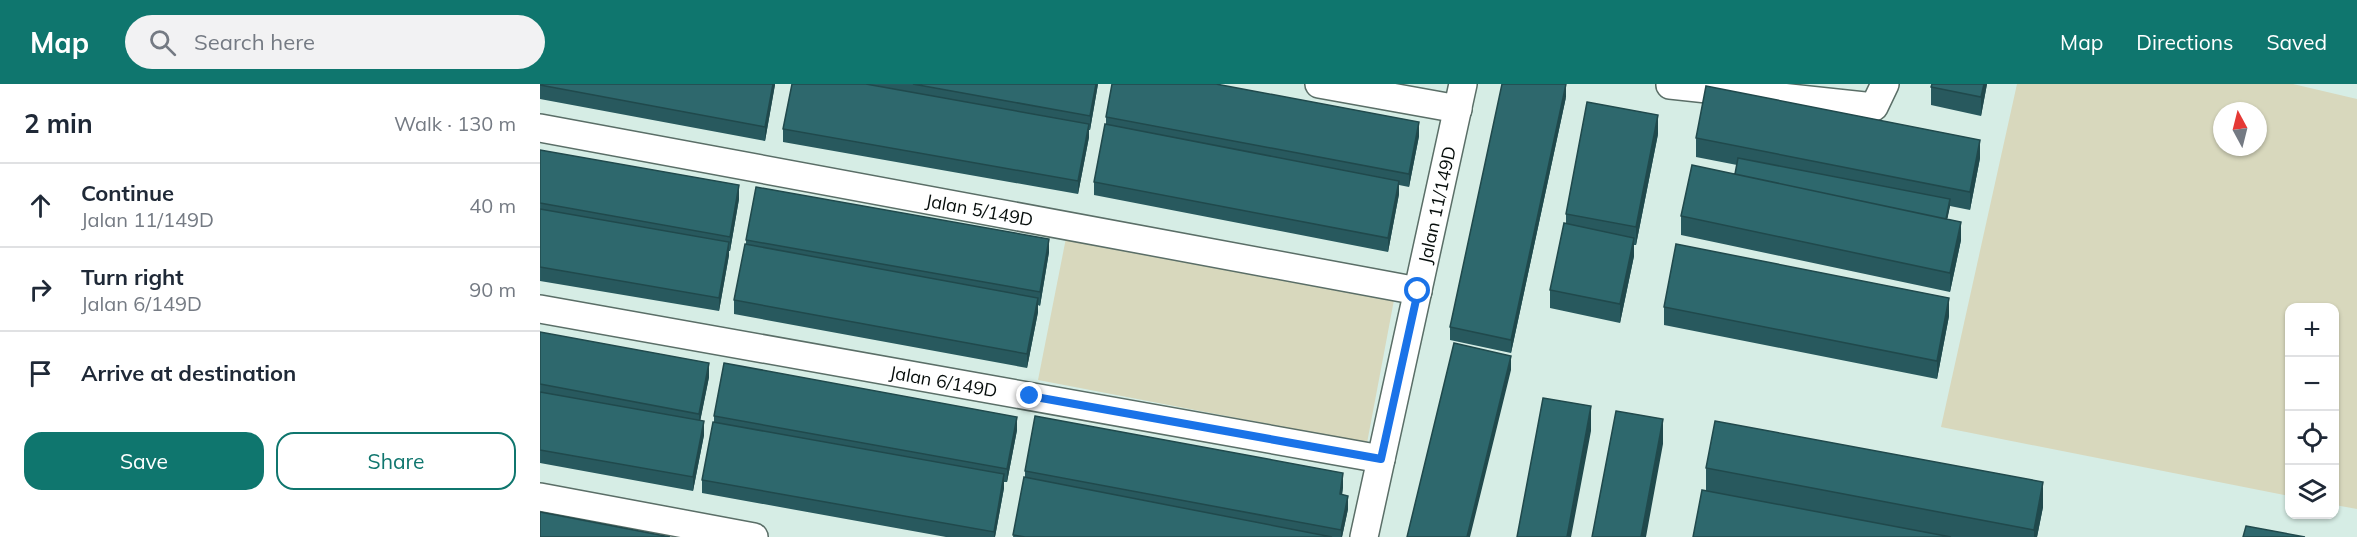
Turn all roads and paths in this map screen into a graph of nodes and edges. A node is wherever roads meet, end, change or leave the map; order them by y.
1 (1319, 84) edge
2 (1885, 84) edge
3 (1670, 85) edge
4 (1460, 97) edge
5 (540, 128) edge
6 (1418, 291) junction
7 (540, 309) edge
8 (1381, 459) junction
9 (540, 497) edge
10 (754, 537) edge
11 (1364, 537) edge

1 - 4 street
2 - 3 street
4 - 6 street, Jalan 11/149D
5 - 6 street, Jalan 5/149D
6 - 8 street, Jalan 11/149D
7 - 8 street, Jalan 6/149D
8 - 11 street, Jalan 11/149D
9 - 10 street

